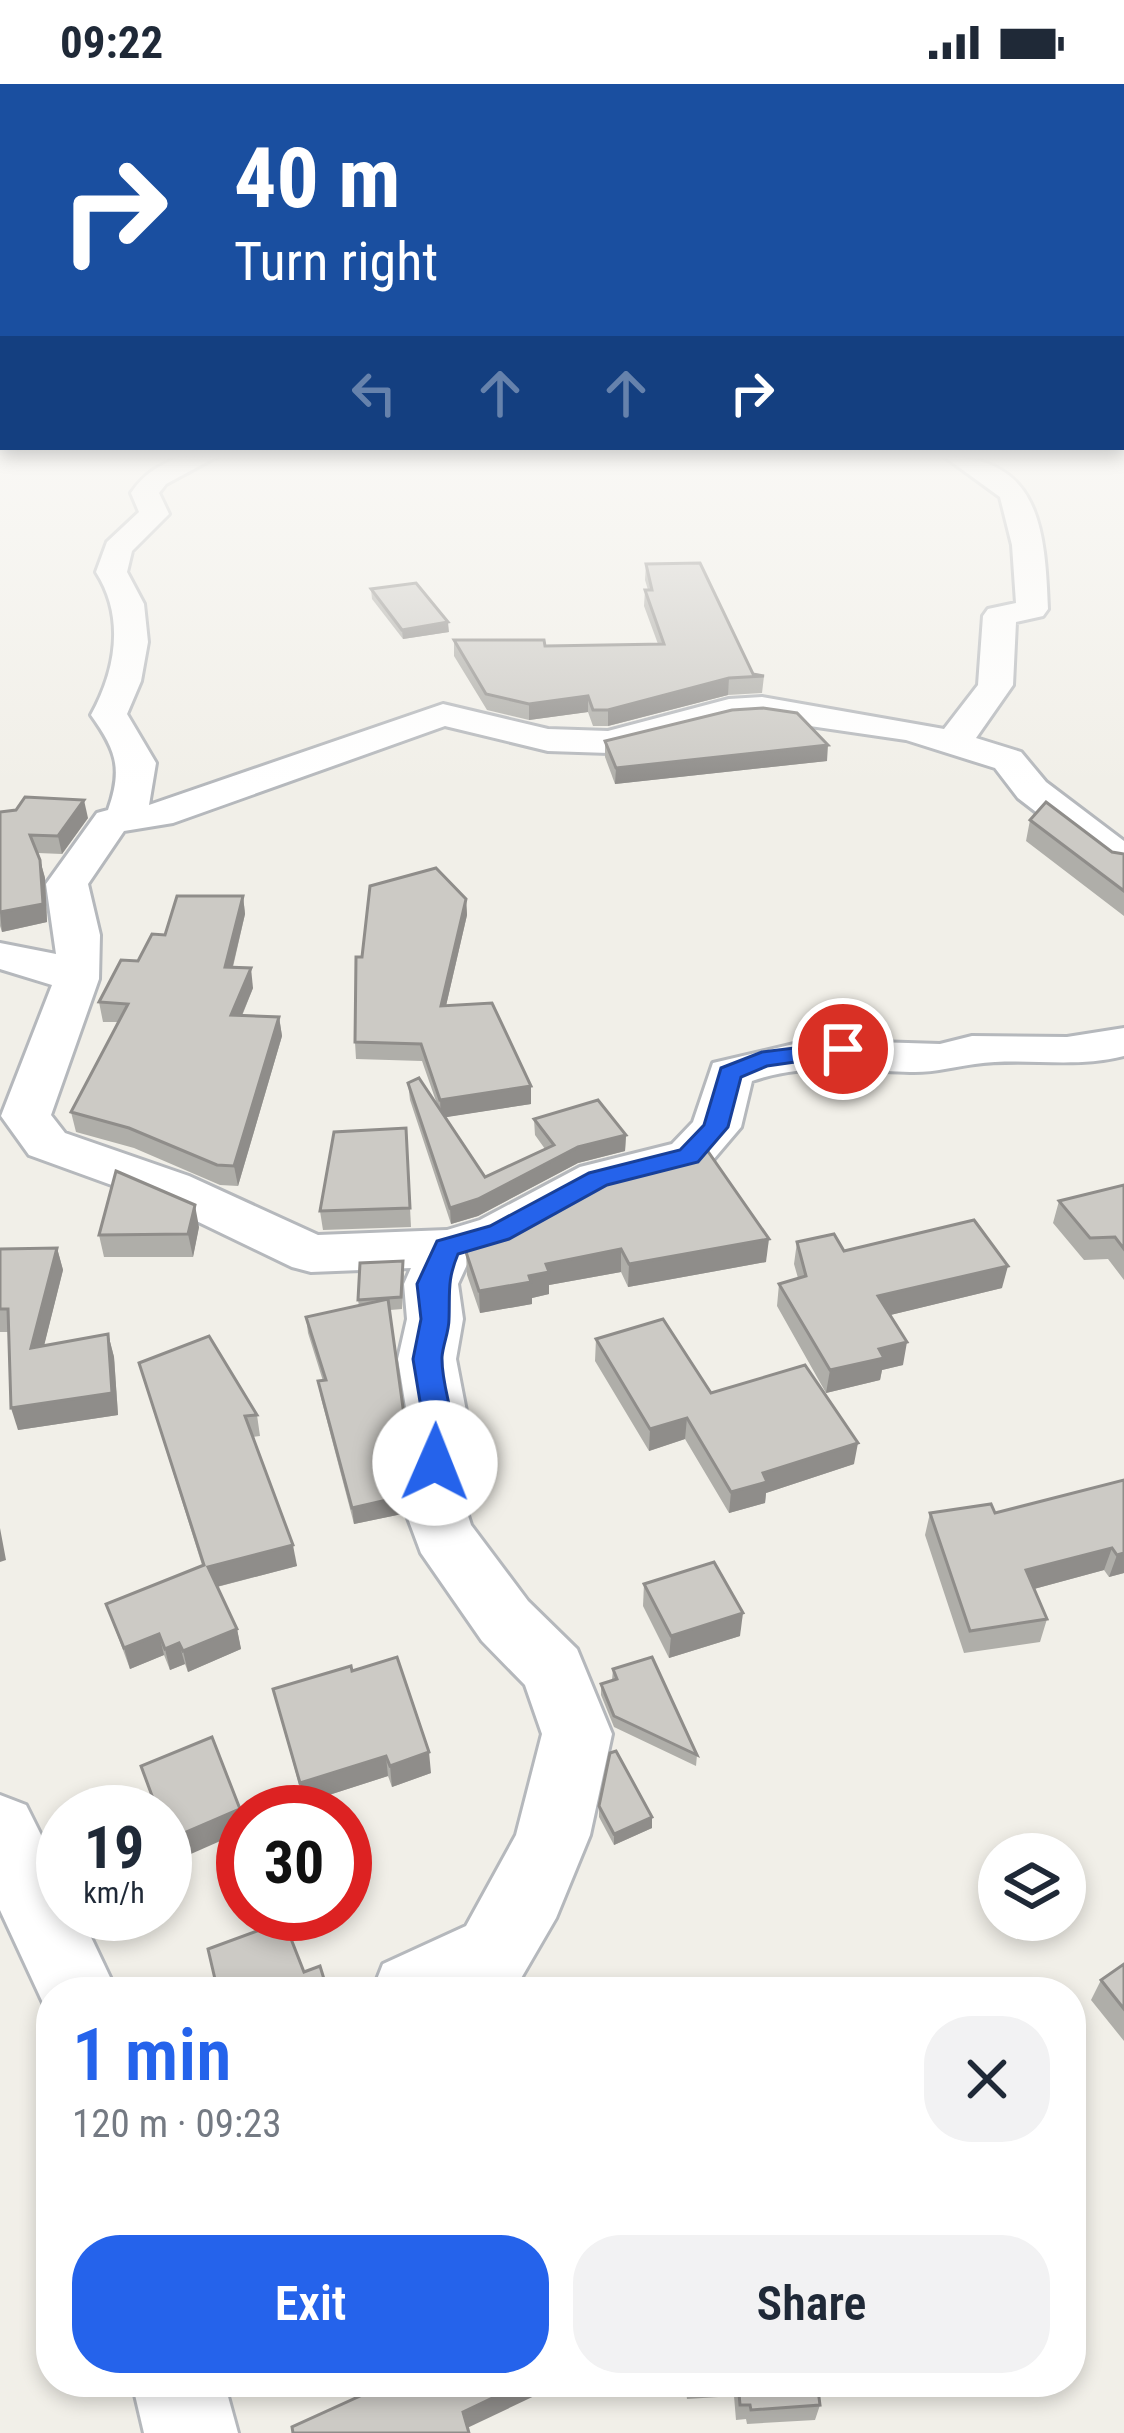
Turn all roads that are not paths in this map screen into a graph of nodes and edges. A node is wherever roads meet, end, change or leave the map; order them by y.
1 (113, 567) edge
2 (1028, 567) edge
3 (952, 741) junction
4 (125, 817) junction
5 (1124, 860) edge
6 (0, 956) edge
7 (77, 979) junction
8 (1124, 1042) edge
9 (447, 1247) junction
10 (0, 1829) edge
11 (71, 1977) edge
12 (443, 1977) edge
13 (182, 2397) edge
14 (191, 2433) edge

1 - 4 street
2 - 3 street
3 - 4 street
3 - 5 street
4 - 7 street
6 - 7 street
7 - 9 street
8 - 9 street
9 - 12 street
10 - 11 street
13 - 14 street

